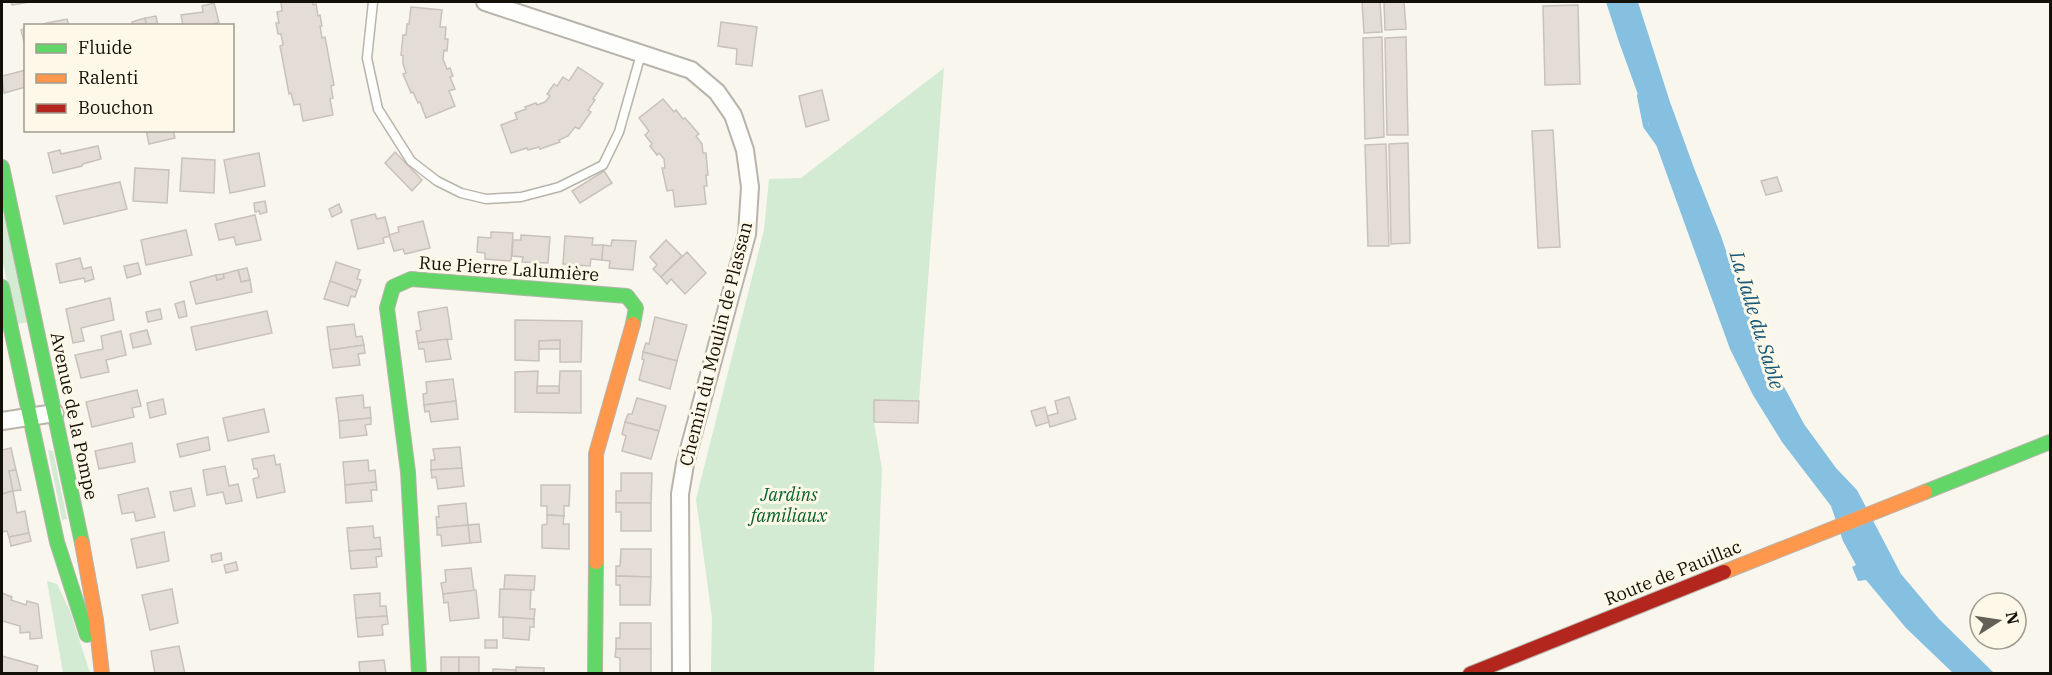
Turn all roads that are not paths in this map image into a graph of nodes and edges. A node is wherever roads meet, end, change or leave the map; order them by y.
1 (373, 2) edge
2 (486, 2) edge
3 (641, 54) junction
4 (2, 167) edge
5 (2, 287) edge
6 (55, 413) junction
7 (29, 418) junction
8 (2, 421) edge
9 (2050, 442) edge
10 (100, 674) edge
11 (419, 674) edge
12 (595, 674) edge
13 (681, 674) edge
14 (1470, 674) edge

1 - 3 lane
2 - 3 street, Chemin du Moulin de Plassan
3 - 13 street, Chemin du Moulin de Plassan
4 - 6 street, Avenue de la Pompe
5 - 7 street, Avenue de la Pompe
6 - 7 street
6 - 10 street, Avenue de la Pompe
7 - 8 street
7 - 10 street, Avenue de la Pompe
9 - 14 street, Route de Pauillac
11 - 12 street, Rue Pierre Lalumière

